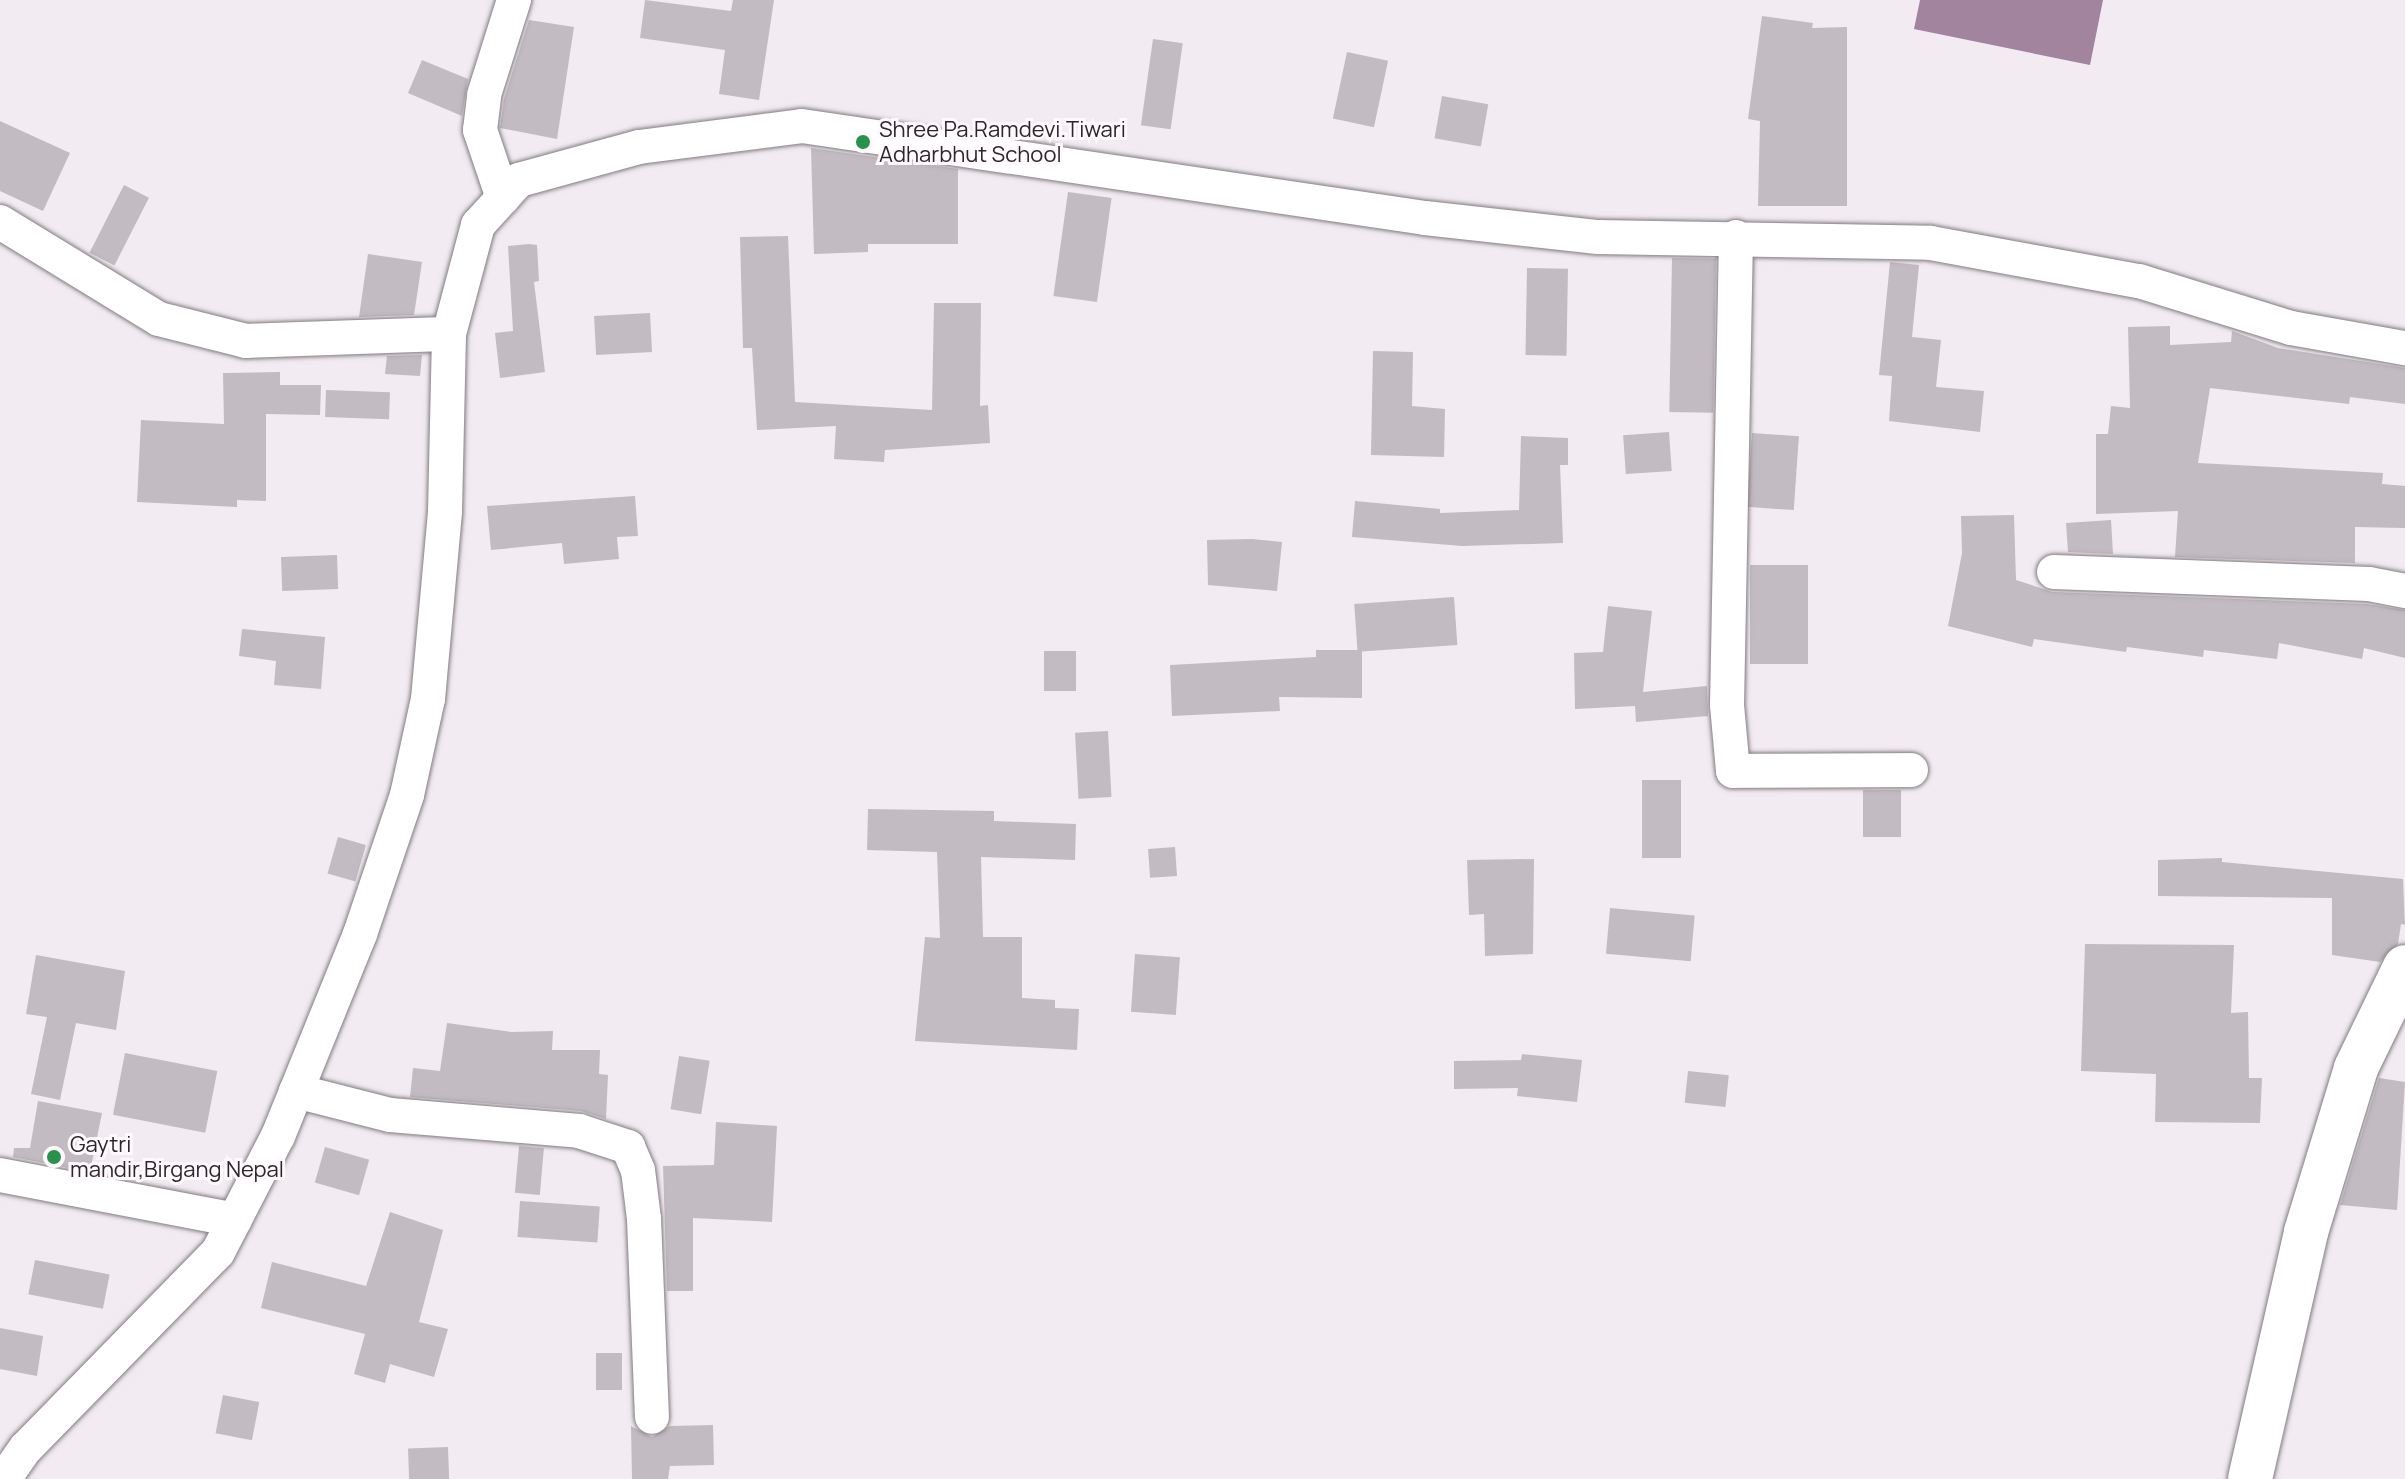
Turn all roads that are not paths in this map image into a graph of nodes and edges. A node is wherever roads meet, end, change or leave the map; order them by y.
1 (514, 0) edge
2 (503, 198) junction
3 (0, 222) edge
4 (1736, 237) junction
5 (449, 334) junction
6 (2405, 348) edge
7 (2054, 572) dead end
8 (2405, 591) edge
9 (1911, 770) dead end
10 (2405, 967) edge
11 (296, 1091) junction
12 (0, 1175) edge
13 (235, 1220) junction
14 (652, 1417) dead end
15 (4, 1479) edge
16 (2250, 1479) edge

1 - 2 street
2 - 4 street
2 - 5 street
3 - 5 street
4 - 6 street
4 - 9 street
5 - 11 street
7 - 8 street
10 - 16 street
11 - 13 street
11 - 14 street
12 - 13 street
13 - 15 street

